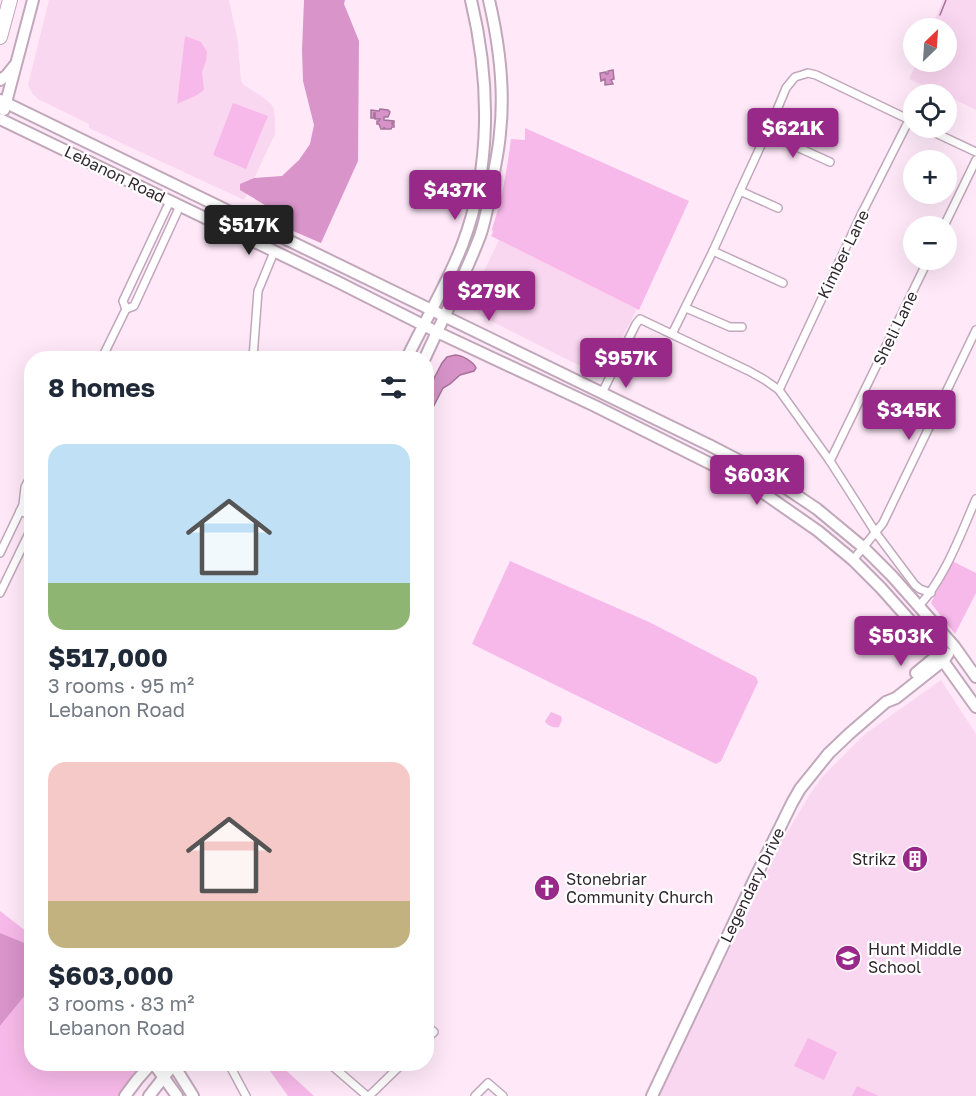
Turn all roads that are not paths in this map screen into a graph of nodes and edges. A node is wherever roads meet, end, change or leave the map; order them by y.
1 (10, 0) edge
2 (33, 0) edge
3 (483, 0) edge
4 (489, 0) edge
5 (471, 2) edge
6 (0, 37) edge
7 (17, 62) junction
8 (0, 80) edge
9 (3, 102) edge
10 (903, 117) edge
11 (1, 122) edge
12 (485, 128) junction
13 (501, 130) junction
14 (766, 133) junction
15 (903, 136) edge
16 (946, 138) edge
17 (976, 152) edge
18 (976, 160) edge
19 (830, 162) dead end
20 (183, 189) junction
21 (740, 190) junction
22 (175, 204) junction
23 (778, 208) dead end
24 (949, 216) edge
25 (282, 236) junction
26 (713, 251) junction
27 (274, 252) junction
28 (923, 270) edge
29 (783, 283) dead end
30 (686, 308) junction
31 (126, 309) junction
32 (431, 310) junction
33 (445, 316) junction
34 (423, 325) junction
35 (742, 327) dead end
36 (976, 330) edge
37 (437, 332) junction
38 (672, 334) junction
39 (105, 351) edge
40 (253, 351) edge
41 (410, 351) edge
42 (428, 351) edge
43 (779, 390) junction
44 (602, 393) junction
45 (595, 406) junction
46 (830, 461) junction
47 (24, 497) edge
48 (976, 499) edge
49 (20, 511) junction
50 (24, 513) edge
51 (876, 533) junction
52 (24, 544) edge
53 (864, 548) junction
54 (0, 553) edge
55 (853, 560) junction
56 (0, 593) edge
57 (931, 593) junction
58 (919, 606) junction
59 (954, 646) junction
60 (941, 657) junction
61 (976, 677) edge
62 (976, 707) edge
63 (146, 1071) edge
64 (159, 1071) edge
65 (168, 1071) edge
66 (177, 1071) edge
67 (234, 1071) edge
68 (338, 1071) edge
69 (395, 1071) edge
70 (164, 1076) junction
71 (177, 1095) edge
72 (125, 1096) edge
73 (149, 1096) edge
74 (156, 1096) edge
75 (193, 1096) edge
76 (246, 1096) edge
77 (368, 1096) edge
78 (475, 1096) edge
79 (503, 1096) edge
80 (652, 1096) edge

1 - 6 highway
2 - 7 main road
3 - 5 main road
4 - 13 main road
5 - 12 main road
7 - 8 main road
7 - 9 main road
9 - 11 main road
9 - 20 main road, Lebanon Road
10 - 14 street
11 - 22 main road, Lebanon Road
12 - 13 main road
12 - 32 main road
13 - 33 main road
14 - 19 street
14 - 21 street
15 - 43 street, Kimber Lane
16 - 17 street
18 - 24 street
20 - 22 main road
20 - 25 main road, Lebanon Road
21 - 23 street
21 - 26 street
22 - 27 main road, Lebanon Road
22 - 31 street
22 - 31 street
25 - 27 main road
25 - 32 main road, Lebanon Road
26 - 29 street
26 - 30 street
27 - 34 main road, Lebanon Road
27 - 40 street
28 - 46 street, Sheli Lane
30 - 35 street
30 - 38 street
31 - 39 street
32 - 33 main road, Lebanon Road
32 - 34 main road
33 - 37 main road
33 - 44 main road, Lebanon Road
34 - 37 main road, Lebanon Road
34 - 41 main road
36 - 51 street
37 - 42 main road
37 - 45 main road, Lebanon Road
38 - 43 street
38 - 44 street
43 - 46 street
44 - 45 main road
44 - 53 main road, Lebanon Road
45 - 55 main road, Lebanon Road
46 - 51 street
47 - 49 street
48 - 57 street
49 - 50 street
49 - 54 street
51 - 53 street
51 - 57 street
52 - 56 street
53 - 55 street
53 - 58 main road, Lebanon Road
55 - 60 main road, Lebanon Road
57 - 58 street
58 - 59 main road, Lebanon Road
59 - 60 main road, Legendary Drive
59 - 61 main road, Lebanon Road
60 - 62 main road, Lebanon Road
60 - 80 main road, Legendary Drive
63 - 72 main road
64 - 70 main road
65 - 70 main road
66 - 75 main road
67 - 76 street
68 - 77 street
69 - 77 street
70 - 71 main road
70 - 73 main road
71 - 74 main road
78 - 79 street

